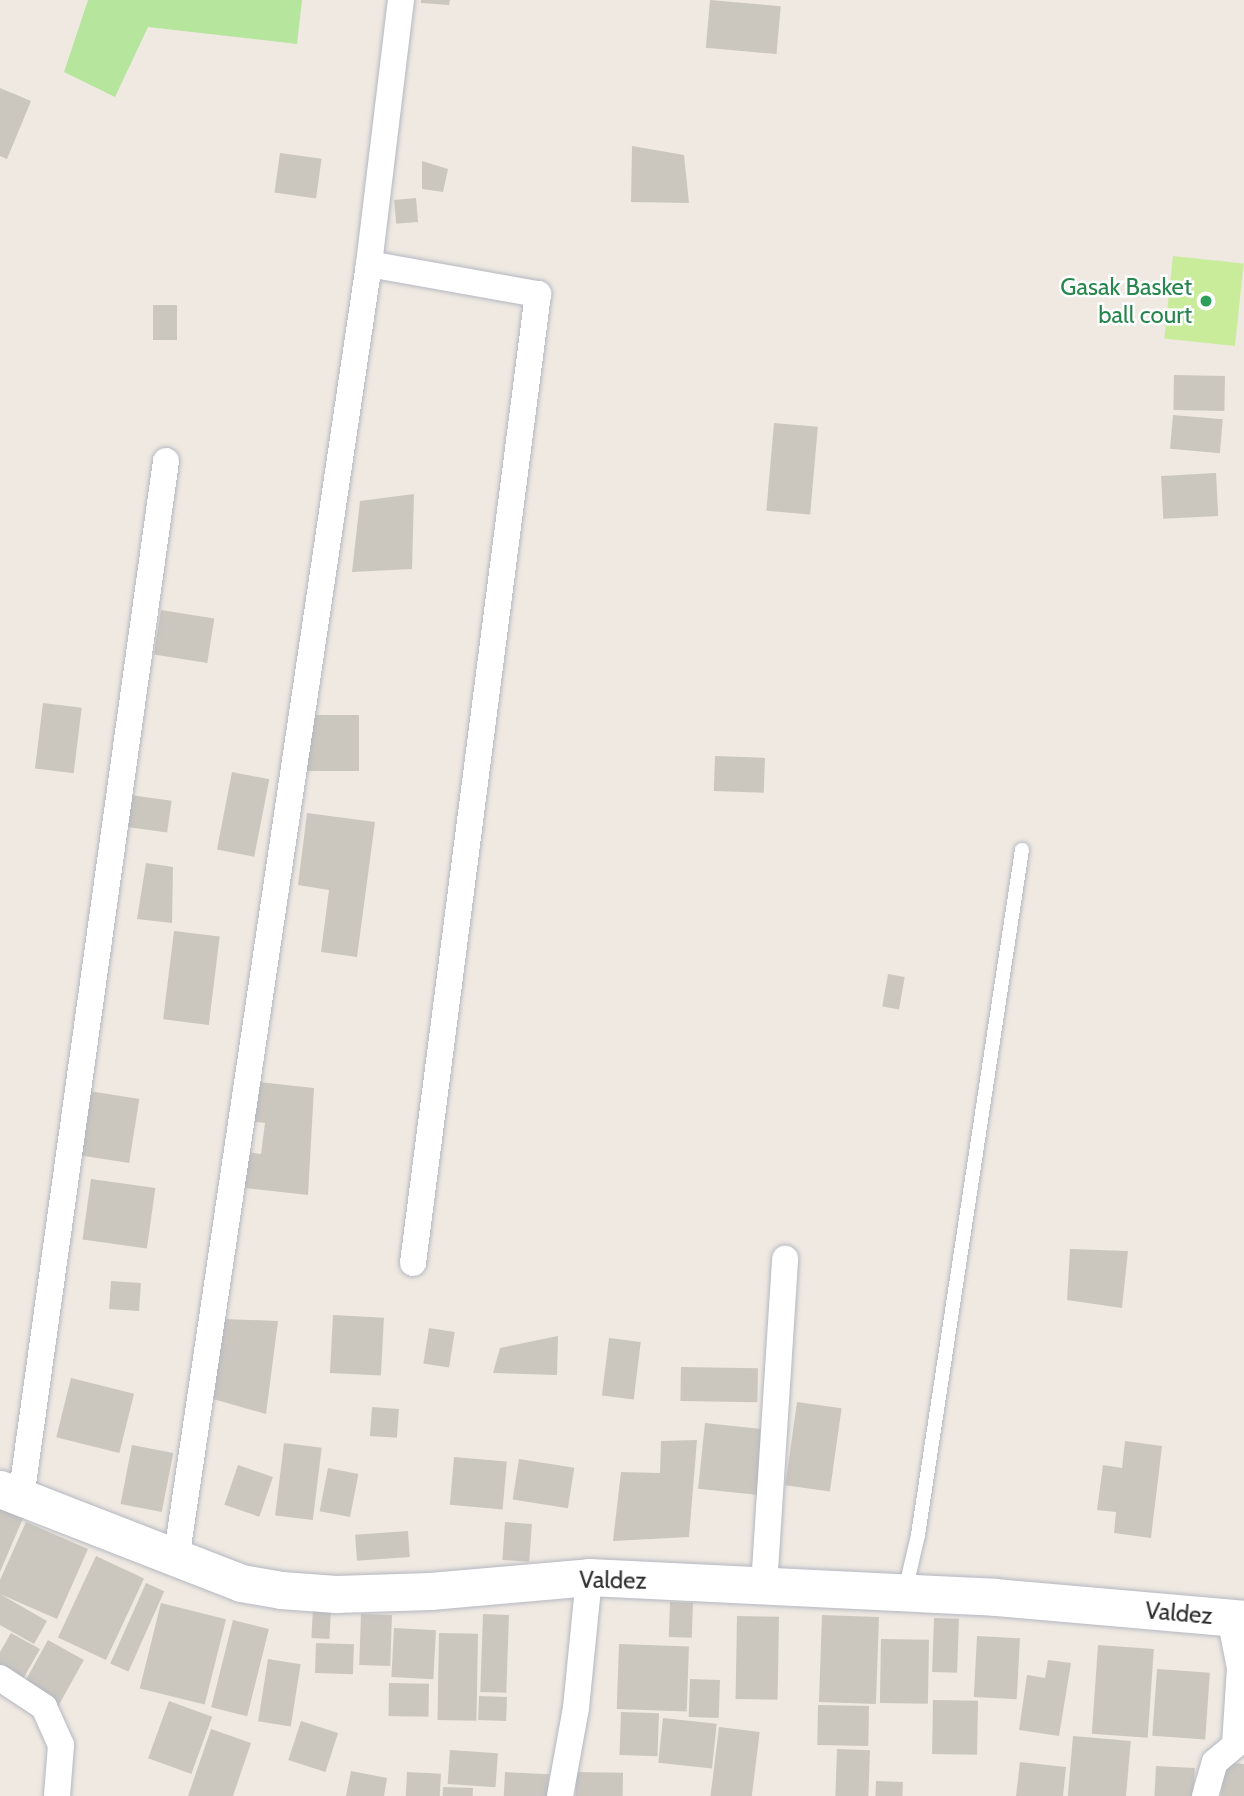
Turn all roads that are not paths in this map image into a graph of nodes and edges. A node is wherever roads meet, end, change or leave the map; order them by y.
1 (401, 0) edge
2 (369, 264) junction
3 (166, 461) dead end
4 (1022, 850) dead end
5 (785, 1259) dead end
6 (413, 1263) dead end
7 (10, 1493) edge
8 (176, 1560) junction
9 (589, 1577) junction
10 (764, 1586) junction
11 (905, 1592) junction
12 (1237, 1619) edge
13 (0, 1678) edge
14 (57, 1796) edge
15 (560, 1796) edge
16 (1205, 1796) edge

1 - 2 street
2 - 6 street
2 - 8 street
3 - 7 street
4 - 11 lane
5 - 10 street
7 - 8 street, Valdez
8 - 9 street, Valdez
9 - 10 street, Valdez
9 - 15 street
10 - 11 street, Valdez
11 - 12 street, Valdez
12 - 16 street
13 - 14 street

